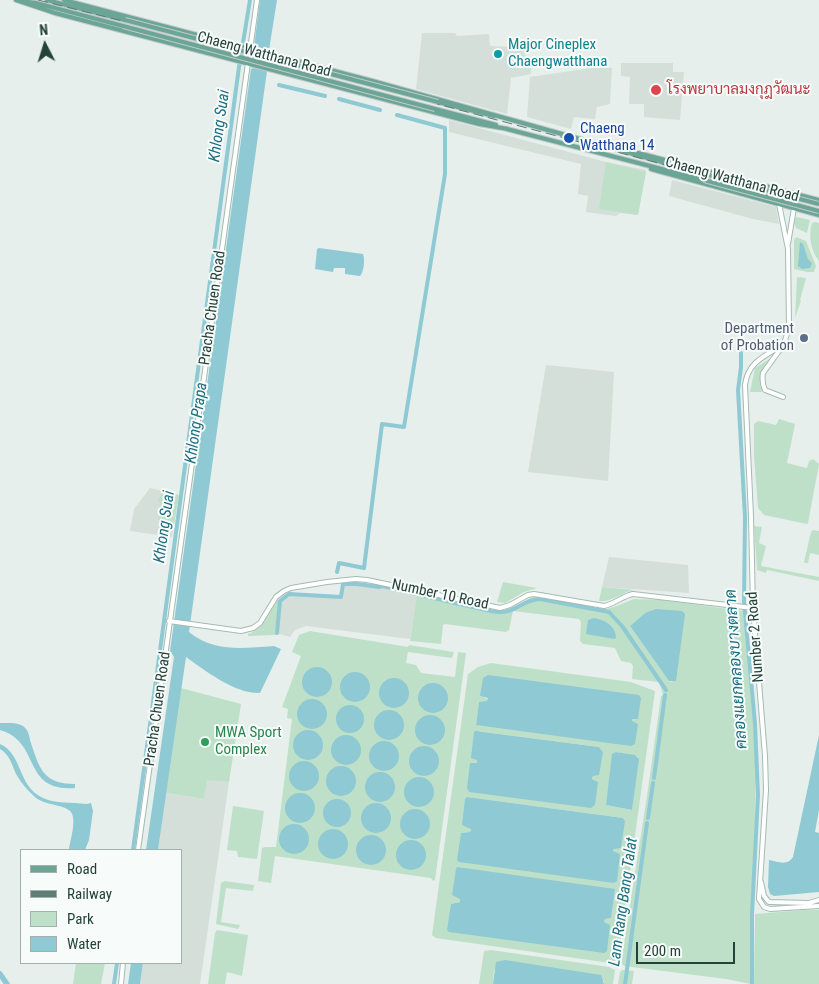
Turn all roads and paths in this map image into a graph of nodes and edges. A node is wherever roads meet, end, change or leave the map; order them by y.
1 (17, 0) edge
2 (47, 0) edge
3 (64, 0) edge
4 (257, 0) edge
5 (160, 25) junction
6 (174, 29) junction
7 (206, 38) junction
8 (156, 39) junction
9 (170, 42) junction
10 (250, 50) junction
11 (202, 51) junction
12 (248, 63) junction
13 (312, 65) junction
14 (307, 78) junction
15 (368, 80) junction
16 (362, 93) junction
17 (505, 118) junction
18 (508, 129) junction
19 (626, 151) junction
20 (639, 164) junction
21 (774, 188) junction
22 (798, 195) junction
23 (818, 201) edge
24 (772, 202) junction
25 (779, 204) junction
26 (794, 208) junction
27 (819, 210) edge
28 (810, 213) junction
29 (819, 215) edge
30 (788, 249) junction
31 (784, 344) junction
32 (783, 397) dead end
33 (752, 608) junction
34 (171, 622) junction
35 (138, 849) edge
36 (760, 877) junction
37 (819, 900) edge
38 (819, 906) edge
39 (124, 964) edge
40 (121, 984) edge

1 - 8 main road, Chaeng Watthana Road
1 - 18 main road, Chaeng Watthana Road, bridge
2 - 17 main road, Chaeng Watthana Road, bridge
3 - 5 main road, Chaeng Watthana Road
4 - 10 street
5 - 6 main road, Chaeng Watthana Road
5 - 8 main road
6 - 7 main road, Chaeng Watthana Road
6 - 9 main road
7 - 10 main road, Chaeng Watthana Road
7 - 11 main road
8 - 9 main road, Chaeng Watthana Road
9 - 11 main road, Chaeng Watthana Road
10 - 13 main road, Chaeng Watthana Road
11 - 12 main road, Chaeng Watthana Road
12 - 14 main road, Chaeng Watthana Road
12 - 34 street, Pracha Chuen Road
13 - 14 main road
13 - 15 main road, Chaeng Watthana Road
14 - 16 main road, Chaeng Watthana Road
15 - 16 main road
15 - 17 main road, Chaeng Watthana Road
16 - 18 main road, Chaeng Watthana Road
17 - 19 main road, Chaeng Watthana Road
18 - 20 main road, Chaeng Watthana Road
19 - 21 main road, Chaeng Watthana Road
19 - 23 main road, Chaeng Watthana Road, bridge
20 - 24 main road, Chaeng Watthana Road
20 - 27 main road, Chaeng Watthana Road, bridge
21 - 22 main road, Chaeng Watthana Road
21 - 24 main road
22 - 23 main road, Chaeng Watthana Road
22 - 26 main road
23 - 28 main road
24 - 25 main road, Chaeng Watthana Road
25 - 26 main road, Chaeng Watthana Road
25 - 30 street
26 - 28 main road, Chaeng Watthana Road
26 - 30 street
28 - 29 main road, Chaeng Watthana Road
30 - 31 street
31 - 32 street
31 - 33 street, Number 2 Road
33 - 34 street, Number 10 Road
33 - 36 street, Number 2 Road
34 - 35 street, Pracha Chuen Road
36 - 37 street
36 - 38 street, Number 2 Road
39 - 40 street

